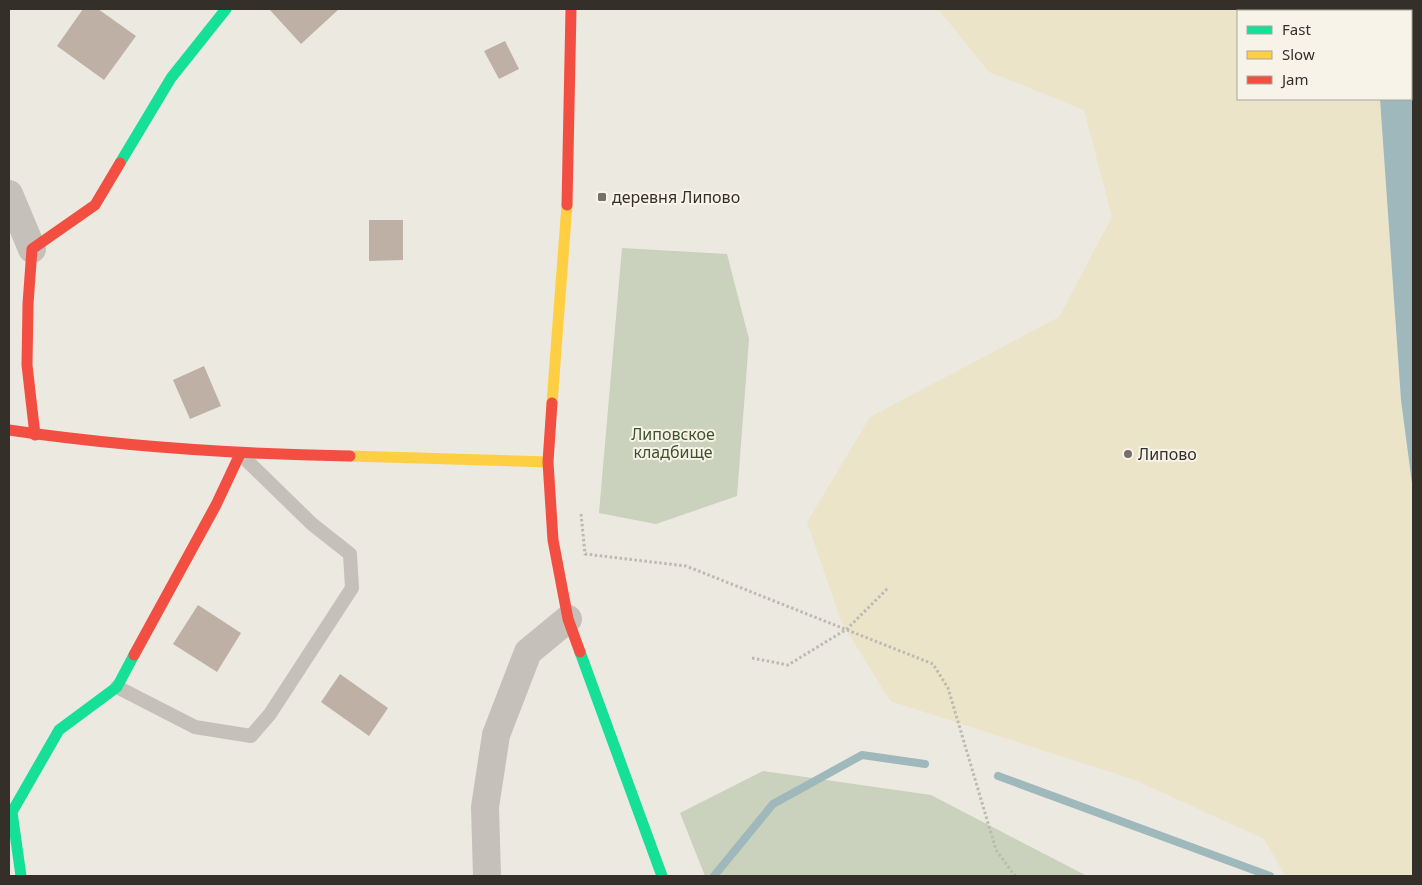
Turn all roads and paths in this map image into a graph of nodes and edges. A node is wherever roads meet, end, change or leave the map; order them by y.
1 (226, 9) edge
2 (571, 9) edge
3 (9, 194) edge
4 (32, 249) junction
5 (9, 430) edge
6 (35, 435) junction
7 (240, 454) junction
8 (548, 462) junction
9 (580, 506) dead end
10 (888, 588) dead end
11 (568, 619) junction
12 (848, 629) junction
13 (752, 658) dead end
14 (117, 687) junction
15 (21, 876) edge
16 (487, 876) edge
17 (662, 876) edge
18 (1015, 876) edge

1 - 4 street
2 - 8 street
3 - 4 street
4 - 6 street
5 - 6 street
6 - 7 street
7 - 8 street
7 - 14 street
7 - 14 lane
8 - 11 street
9 - 12 path
10 - 12 path
11 - 16 street
11 - 17 street
12 - 13 path
12 - 18 path
14 - 15 street

